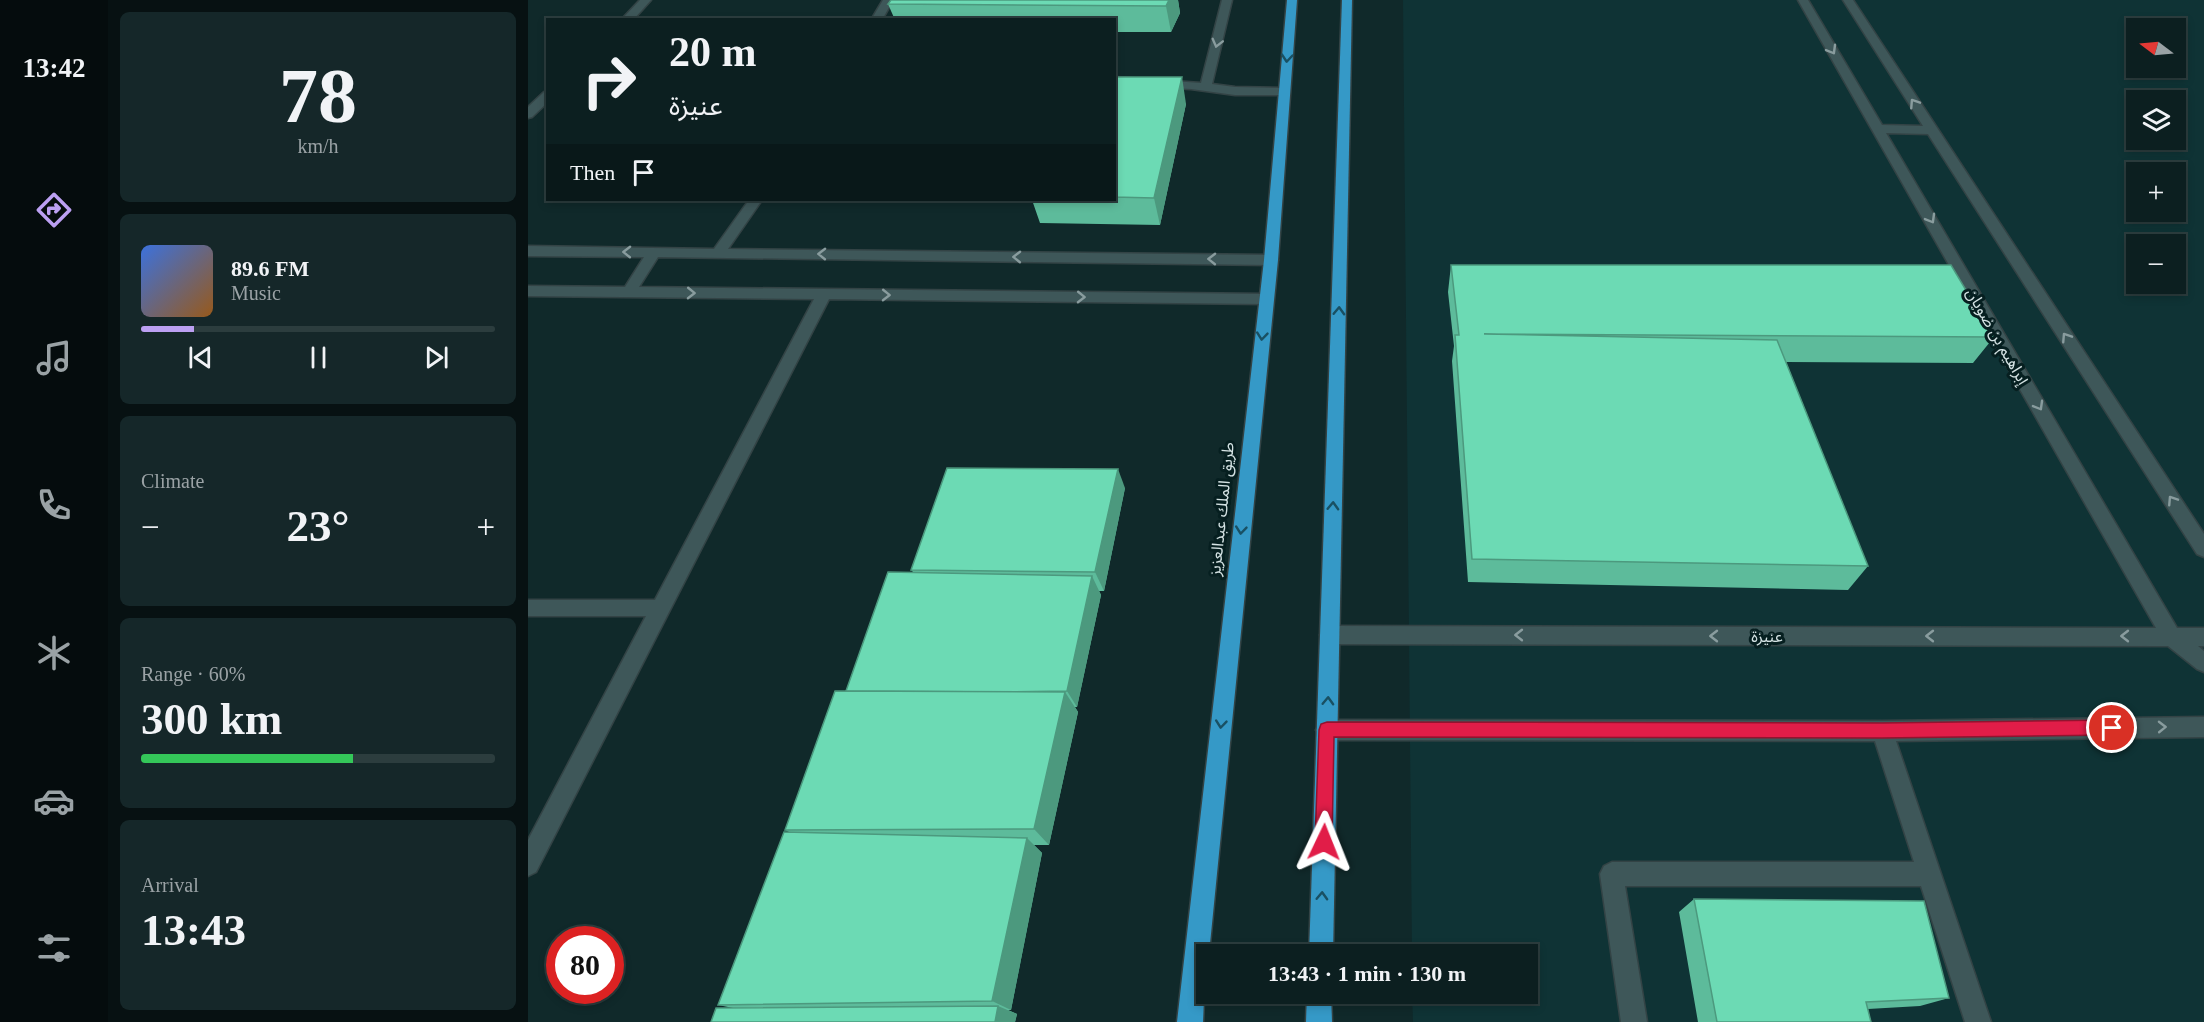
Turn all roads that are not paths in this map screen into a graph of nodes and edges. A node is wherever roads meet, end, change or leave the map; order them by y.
1 (646, 0) edge
2 (888, 0) edge
3 (1227, 0) edge
4 (1292, 0) edge
5 (1347, 0) edge
6 (1803, 0) edge
7 (1848, 0) edge
8 (628, 18) edge
9 (877, 18) edge
10 (1116, 81) edge
11 (1206, 86) junction
12 (1284, 92) junction
13 (546, 97) edge
14 (528, 114) edge
15 (1879, 129) junction
16 (1932, 130) junction
17 (753, 201) edge
18 (528, 251) edge
19 (654, 252) junction
20 (718, 253) junction
21 (1271, 260) junction
22 (528, 291) edge
23 (629, 292) junction
24 (824, 294) junction
25 (1266, 299) junction
26 (2204, 549) edge
27 (528, 608) edge
28 (660, 608) junction
29 (1330, 635) junction
30 (2172, 636) junction
31 (2204, 637) edge
32 (2204, 663) edge
33 (2204, 726) edge
34 (1327, 730) junction
35 (1882, 731) junction
36 (528, 864) edge
37 (1929, 874) junction
38 (1321, 944) edge
39 (1319, 1004) edge
40 (1190, 1022) edge
41 (1319, 1022) edge
42 (1634, 1022) edge
43 (1978, 1022) edge

1 - 8 street
2 - 9 street
3 -> 11 street
4 -> 12 highway, طريق الملك عبدالعزيز
29 -> 5 highway
6 -> 15 street, إبراهيم بن ضويان
16 -> 7 street
10 - 11 street
11 - 12 street
12 - 21 highway, طريق الملك عبدالعزيز
13 - 14 street
15 - 16 street
15 -> 30 street, إبراهيم بن ضويان
26 -> 16 street
17 - 20 street
19 -> 18 street
19 - 20 street
19 - 23 street
21 -> 20 street
21 - 25 highway, طريق الملك عبدالعزيز
22 - 23 street
23 -> 24 street
24 -> 25 street
24 - 28 street
25 -> 40 highway, طريق الملك عبدالعزيز
27 - 28 street
28 - 36 street
30 -> 29 street, عنيزة
34 -> 29 highway
30 - 31 street, عنيزة
30 - 32 street, إبراهيم بن ضويان
35 -> 33 street
34 - 35 street
38 -> 34 highway
35 - 37 street
37 - 42 street
37 - 43 street
39 - 41 highway

